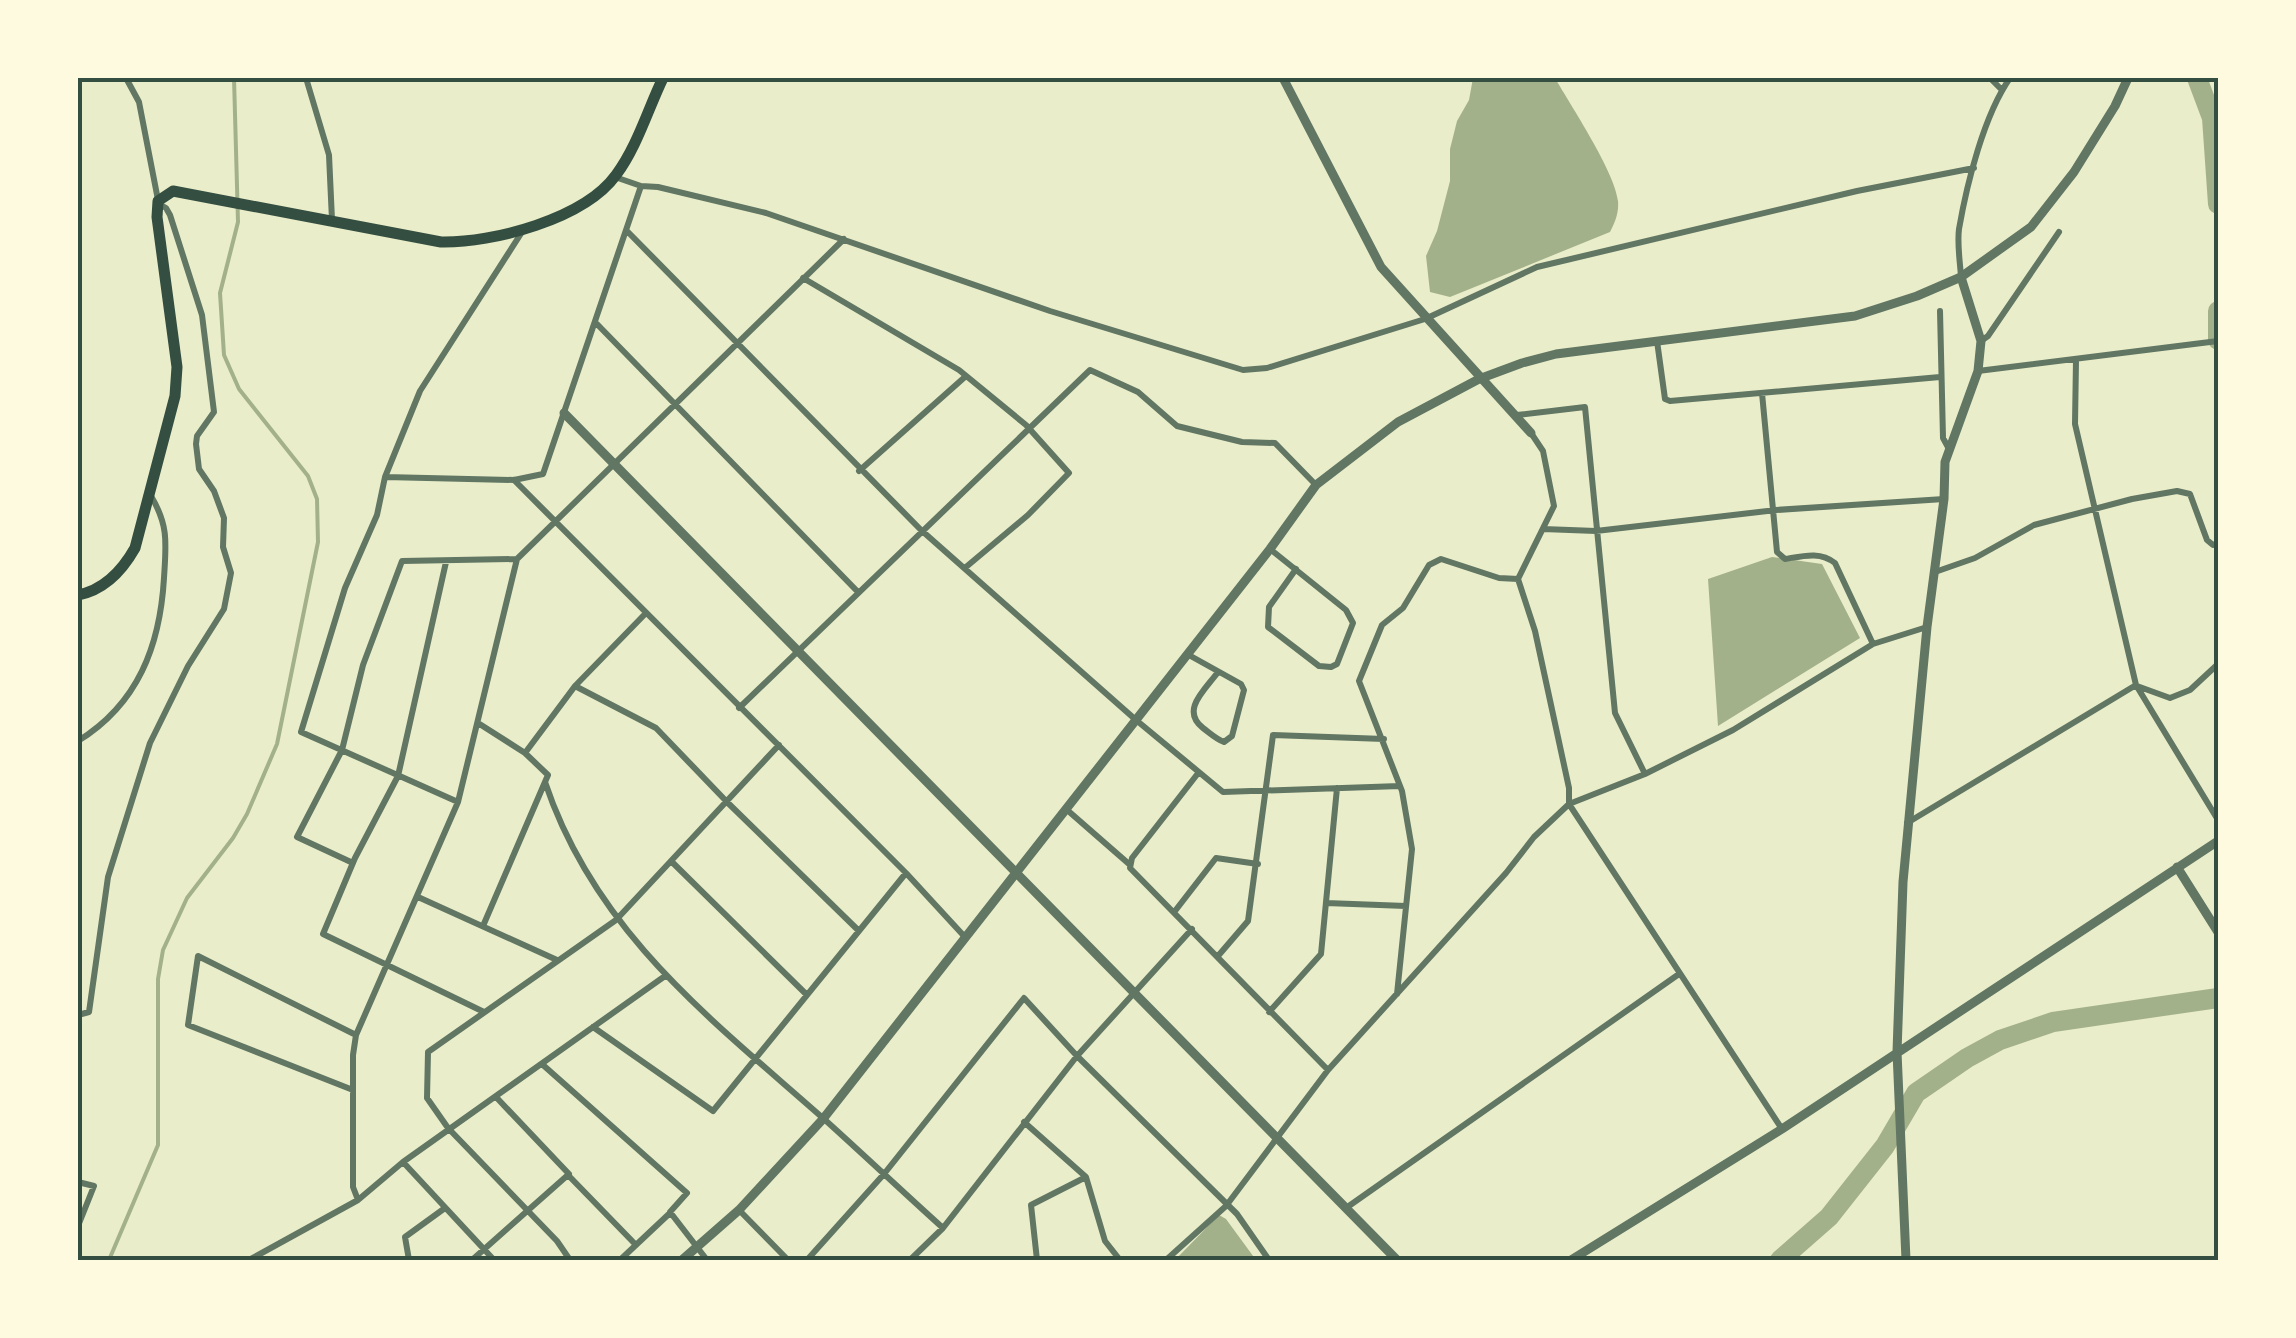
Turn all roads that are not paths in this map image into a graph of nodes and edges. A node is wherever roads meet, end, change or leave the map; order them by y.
1 (126, 78) edge
2 (306, 78) edge
3 (663, 78) edge
4 (1282, 78) edge
5 (1990, 78) edge
6 (2010, 78) edge
7 (2128, 78) edge
8 (2001, 89) junction
9 (1974, 168) junction
10 (615, 177) junction
11 (641, 186) junction
12 (158, 203) junction
13 (332, 222) junction
14 (524, 228) junction
15 (627, 231) junction
16 (2059, 232) dead end
17 (844, 238) junction
18 (1961, 277) junction
19 (803, 278) junction
20 (1940, 311) dead end
21 (1425, 319) junction
22 (596, 322) junction
23 (1981, 341) junction
24 (2218, 341) edge
25 (737, 342) junction
26 (1657, 342) junction
27 (2076, 360) junction
28 (1978, 371) junction
29 (966, 376) junction
30 (1940, 377) junction
31 (1480, 379) junction
32 (1762, 393) junction
33 (675, 406) junction
34 (564, 413) junction
35 (1515, 416) junction
36 (1028, 427) junction
37 (1530, 433) joint
38 (1949, 449) junction
39 (615, 463) junction
40 (860, 470) junction
41 (385, 477) junction
42 (514, 480) junction
43 (1316, 484) junction
44 (150, 495) junction
45 (1944, 499) junction
46 (1776, 510) junction
47 (2096, 510) junction
48 (556, 520) junction
49 (1543, 529) junction
50 (921, 530) junction
51 (1596, 531) junction
52 (2218, 543) edge
53 (1270, 549) junction
54 (518, 560) junction
55 (446, 562) junction
56 (966, 567) junction
57 (1296, 569) junction
58 (1935, 572) junction
59 (1518, 580) junction
60 (857, 591) junction
61 (78, 595) edge
62 (645, 614) junction
63 (1927, 627) junction
64 (1873, 644) junction
65 (798, 651) junction
66 (1187, 654) junction
67 (2218, 664) edge
68 (1218, 672) junction
69 (2136, 685) junction
70 (575, 686) junction
71 (739, 708) junction
72 (1136, 720) junction
73 (478, 723) junction
74 (1384, 740) junction
75 (78, 741) edge
76 (779, 746) junction
77 (342, 750) junction
78 (525, 752) junction
79 (1200, 772) junction
80 (1644, 774) junction
81 (398, 776) junction
82 (544, 782) junction
83 (1400, 786) junction
84 (1337, 788) junction
85 (1264, 790) junction
86 (458, 802) junction
87 (728, 804) junction
88 (1568, 804) junction
89 (1066, 808) junction
90 (2218, 820) edge
91 (1906, 824) junction
92 (2218, 841) edge
93 (672, 862) junction
94 (353, 863) junction
95 (1129, 864) junction
96 (1258, 864) junction
97 (2177, 867) junction
98 (1016, 870) junction
99 (906, 873) junction
100 (418, 897) junction
101 (1326, 903) junction
102 (1406, 906) junction
103 (1174, 911) junction
104 (616, 920) junction
105 (483, 926) junction
106 (1192, 930) junction
107 (859, 931) junction
108 (2218, 932) edge
109 (964, 936) junction
110 (1218, 956) junction
111 (558, 960) junction
112 (386, 966) junction
113 (1679, 974) junction
114 (666, 976) junction
115 (1134, 994) junction
116 (807, 995) junction
117 (1397, 996) junction
118 (485, 1012) junction
119 (1269, 1012) junction
120 (78, 1015) edge
121 (593, 1027) junction
122 (356, 1035) junction
123 (1897, 1052) junction
124 (1077, 1056) junction
125 (754, 1060) junction
126 (543, 1065) junction
127 (1328, 1070) junction
128 (353, 1090) junction
129 (496, 1097) junction
130 (824, 1119) junction
131 (1024, 1122) junction
132 (448, 1128) junction
133 (1782, 1130) junction
134 (1277, 1139) junction
135 (403, 1162) junction
136 (568, 1174) junction
137 (884, 1174) junction
138 (1086, 1177) junction
139 (78, 1182) edge
140 (358, 1200) junction
141 (1226, 1206) junction
142 (446, 1208) junction
143 (1346, 1208) junction
144 (739, 1210) junction
145 (529, 1211) junction
146 (670, 1212) junction
147 (78, 1226) edge
148 (943, 1228) junction
149 (636, 1245) junction
150 (697, 1248) junction
151 (487, 1250) junction
152 (249, 1260) edge
153 (408, 1260) edge
154 (472, 1260) edge
155 (494, 1260) edge
156 (570, 1260) edge
157 (620, 1260) edge
158 (682, 1260) edge
159 (707, 1260) edge
160 (788, 1260) edge
161 (807, 1260) edge
162 (910, 1260) edge
163 (1038, 1260) edge
164 (1120, 1260) edge
165 (1166, 1260) edge
166 (1270, 1260) edge
167 (1397, 1260) edge
168 (1571, 1260) edge
169 (1906, 1260) edge

1 - 12 street
2 - 13 street
3 - 10 main road
4 - 21 street
5 - 8 street
6 - 8 street
7 - 18 street
8 - 9 street
9 - 18 street
9 - 21 street
10 - 11 street
10 - 14 main road
11 - 15 street
11 - 17 street
12 - 13 main road
12 - 44 main road
12 - 120 street
13 - 14 main road
14 - 41 street
15 - 22 street
15 - 25 street
16 - 23 street
17 - 19 street
17 - 21 street
18 - 23 street
18 - 26 street
19 - 25 street
19 - 29 street
20 - 30 street
21 - 31 street
22 - 33 street
22 - 34 street
23 - 28 street
24 - 27 street
25 - 33 street
25 - 40 street
26 - 31 street
26 - 32 street
27 - 28 street
27 - 47 street
28 - 38 street
29 - 36 street
29 - 40 street
30 - 32 street
30 - 38 street
31 - 35 street
31 - 43 street
32 - 46 street
33 - 39 street
33 - 60 street
34 - 39 street
34 - 42 street
35 - 37 street
35 - 51 street
36 - 43 street
36 - 50 street
36 - 56 street
37 - 49 street
38 - 45 street
39 - 48 street
39 - 65 street
40 - 50 street
41 - 42 street
41 - 77 street
42 - 48 street
43 - 53 street
44 - 61 main road
44 - 75 street
45 - 46 street
45 - 58 street
46 - 51 street
46 - 64 street
47 - 52 street
47 - 58 street
47 - 69 street
48 - 54 street
48 - 62 street
49 - 51 street
49 - 59 street
50 - 56 street
50 - 60 street
51 - 80 street
53 - 57 street
53 - 66 street
54 - 55 street
54 - 73 street
55 - 77 street
55 - 81 street
56 - 72 street
57 - 57 street
58 - 63 street
59 - 74 street
59 - 88 street
60 - 65 street
62 - 70 street
62 - 71 street
63 - 64 street
63 - 91 street
64 - 80 street
65 - 71 street
65 - 98 street
66 - 68 street
66 - 72 street
67 - 69 street
68 - 68 street
69 - 90 street
69 - 91 street
70 - 78 street
70 - 87 street
71 - 76 street
72 - 79 street
72 - 89 street
73 - 78 street
73 - 86 street
74 - 83 street
74 - 85 street
76 - 87 street
76 - 99 street
77 - 81 street
77 - 94 street
78 - 82 street
79 - 85 street
79 - 95 street
80 - 88 street
81 - 86 street
81 - 94 street
82 - 104 street
82 - 105 street
83 - 84 street
83 - 102 street
84 - 85 street
84 - 101 street
85 - 96 street
86 - 100 street
87 - 93 street
87 - 107 street
88 - 113 street
88 - 117 street
89 - 95 street
89 - 98 street
91 - 123 street
92 - 97 street
93 - 104 street
93 - 116 street
94 - 112 street
95 - 103 street
96 - 103 street
96 - 110 street
97 - 108 street
97 - 123 street
98 - 109 street
98 - 115 street
99 - 107 street
99 - 109 street
100 - 105 street
100 - 112 street
101 - 102 street
101 - 119 street
102 - 117 street
103 - 106 street
104 - 111 street
104 - 114 street
105 - 111 street
106 - 110 street
106 - 115 street
107 - 116 street
109 - 130 street
110 - 119 street
111 - 118 street
112 - 118 street
112 - 122 street
113 - 133 street
113 - 143 street
114 - 121 street
114 - 125 street
115 - 124 street
115 - 134 street
116 - 125 street
117 - 127 street
118 - 132 street
119 - 127 street
121 - 125 street
121 - 126 street
122 - 128 street
122 - 128 street
123 - 133 street
123 - 169 street
124 - 131 street
124 - 137 street
124 - 141 street
125 - 130 street
126 - 129 street
126 - 146 street
127 - 134 street
128 - 140 street
129 - 132 street
129 - 136 street
130 - 137 street
130 - 144 street
131 - 138 street
131 - 148 street
132 - 135 street
132 - 145 street
133 - 168 street
134 - 141 street
134 - 143 street
135 - 140 street
135 - 142 street
136 - 145 street
136 - 149 street
137 - 148 street
137 - 161 street
138 - 163 street
138 - 164 street
139 - 147 street
140 - 152 street
141 - 165 street
141 - 166 street
142 - 151 street
142 - 153 street
143 - 167 street
144 - 150 street
144 - 160 street
145 - 151 street
145 - 156 street
146 - 149 street
146 - 150 street
148 - 162 street
149 - 157 street
150 - 158 street
150 - 159 street
151 - 154 street
151 - 155 street

